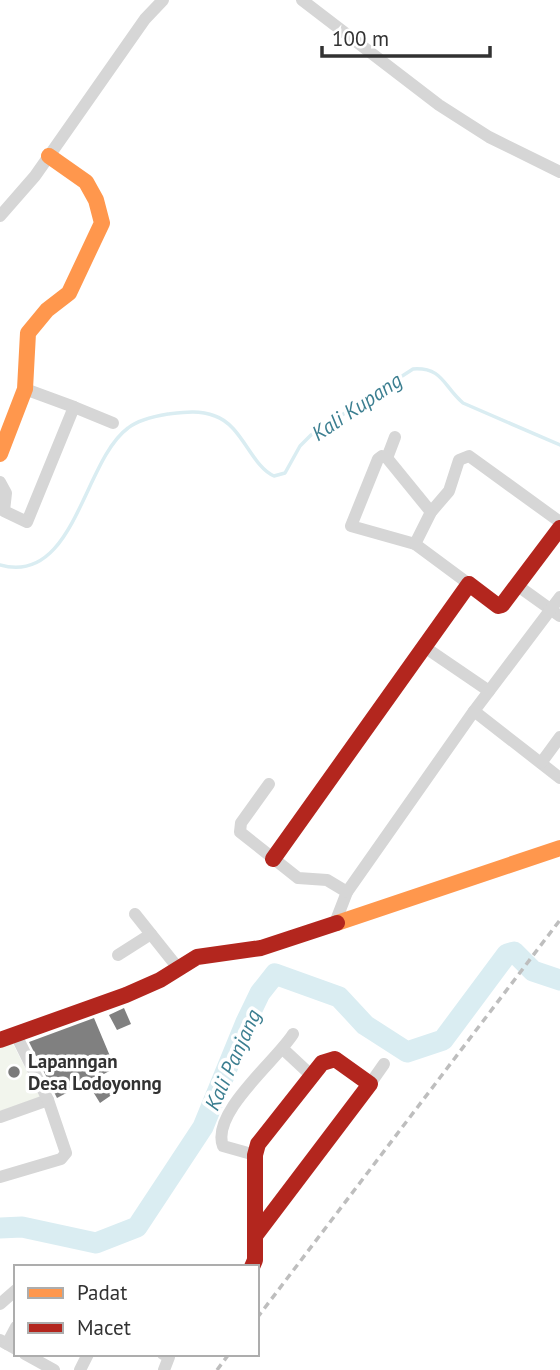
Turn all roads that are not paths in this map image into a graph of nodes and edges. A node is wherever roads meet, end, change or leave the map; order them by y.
1 (163, 0) edge
2 (302, 0) edge
3 (49, 156) junction
4 (560, 172) edge
5 (0, 216) edge
6 (25, 389) junction
7 (75, 407) junction
8 (113, 423) dead end
9 (395, 437) dead end
10 (0, 454) edge
11 (387, 458) junction
12 (0, 482) edge
13 (430, 512) junction
14 (560, 522) edge
15 (560, 528) edge
16 (415, 544) junction
17 (468, 584) junction
18 (517, 586) junction
19 (560, 597) edge
20 (555, 613) edge
21 (423, 646) junction
22 (489, 691) junction
23 (474, 711) junction
24 (560, 737) edge
25 (541, 763) junction
26 (560, 778) edge
27 (269, 784) dead end
28 (560, 848) edge
29 (272, 859) junction
30 (347, 892) junction
31 (135, 915) dead end
32 (335, 923) junction
33 (150, 934) junction
34 (118, 955) dead end
35 (178, 968) junction
36 (293, 1034) dead end
37 (16, 1035) junction
38 (0, 1040) edge
39 (283, 1049) junction
40 (384, 1064) dead end
41 (312, 1076) junction
42 (370, 1084) junction
43 (48, 1100) junction
44 (0, 1117) edge
45 (255, 1155) junction
46 (0, 1177) edge
47 (255, 1236) junction
48 (252, 1265) edge
49 (14, 1292) edge
50 (0, 1304) edge
51 (28, 1356) edge
52 (54, 1370) edge

1 - 3 street
2 - 4 street
3 - 5 street
3 - 6 street
6 - 7 street
6 - 10 street
7 - 8 street
7 - 12 street
9 - 11 street
11 - 13 street
11 - 16 street
13 - 14 street
13 - 16 street
15 - 18 street
16 - 17 street
17 - 18 street
17 - 21 street
18 - 20 street
19 - 20 street
20 - 22 street
21 - 22 street
21 - 29 street
22 - 23 street
23 - 25 street
23 - 30 street
24 - 25 street
25 - 26 street
27 - 29 street
28 - 32 street
29 - 30 street
30 - 32 street
31 - 33 street
32 - 35 street
33 - 34 street
33 - 35 street
35 - 37 street
36 - 39 street
37 - 38 street
37 - 43 street
39 - 41 street
39 - 45 street
40 - 42 street
41 - 42 street
41 - 45 street
42 - 47 street
43 - 44 street
43 - 46 street
45 - 47 street
47 - 48 street
49 - 50 street
51 - 52 street

